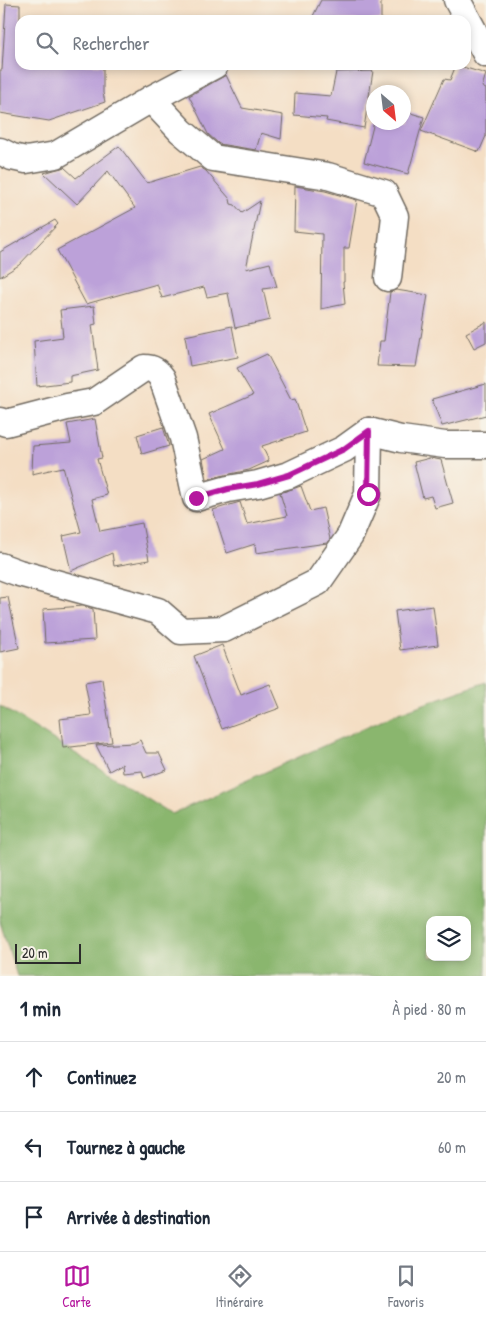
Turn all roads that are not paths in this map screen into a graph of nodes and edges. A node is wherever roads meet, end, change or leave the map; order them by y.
1 (471, 20) edge
2 (486, 54) edge
3 (206, 70) edge
4 (151, 99) junction
5 (0, 151) edge
6 (388, 278) dead end
7 (0, 421) edge
8 (369, 431) junction
9 (486, 445) edge
10 (0, 566) edge

1 - 2 street
3 - 4 street
4 - 5 street
4 - 6 street
7 - 8 street
8 - 9 street
8 - 10 street

